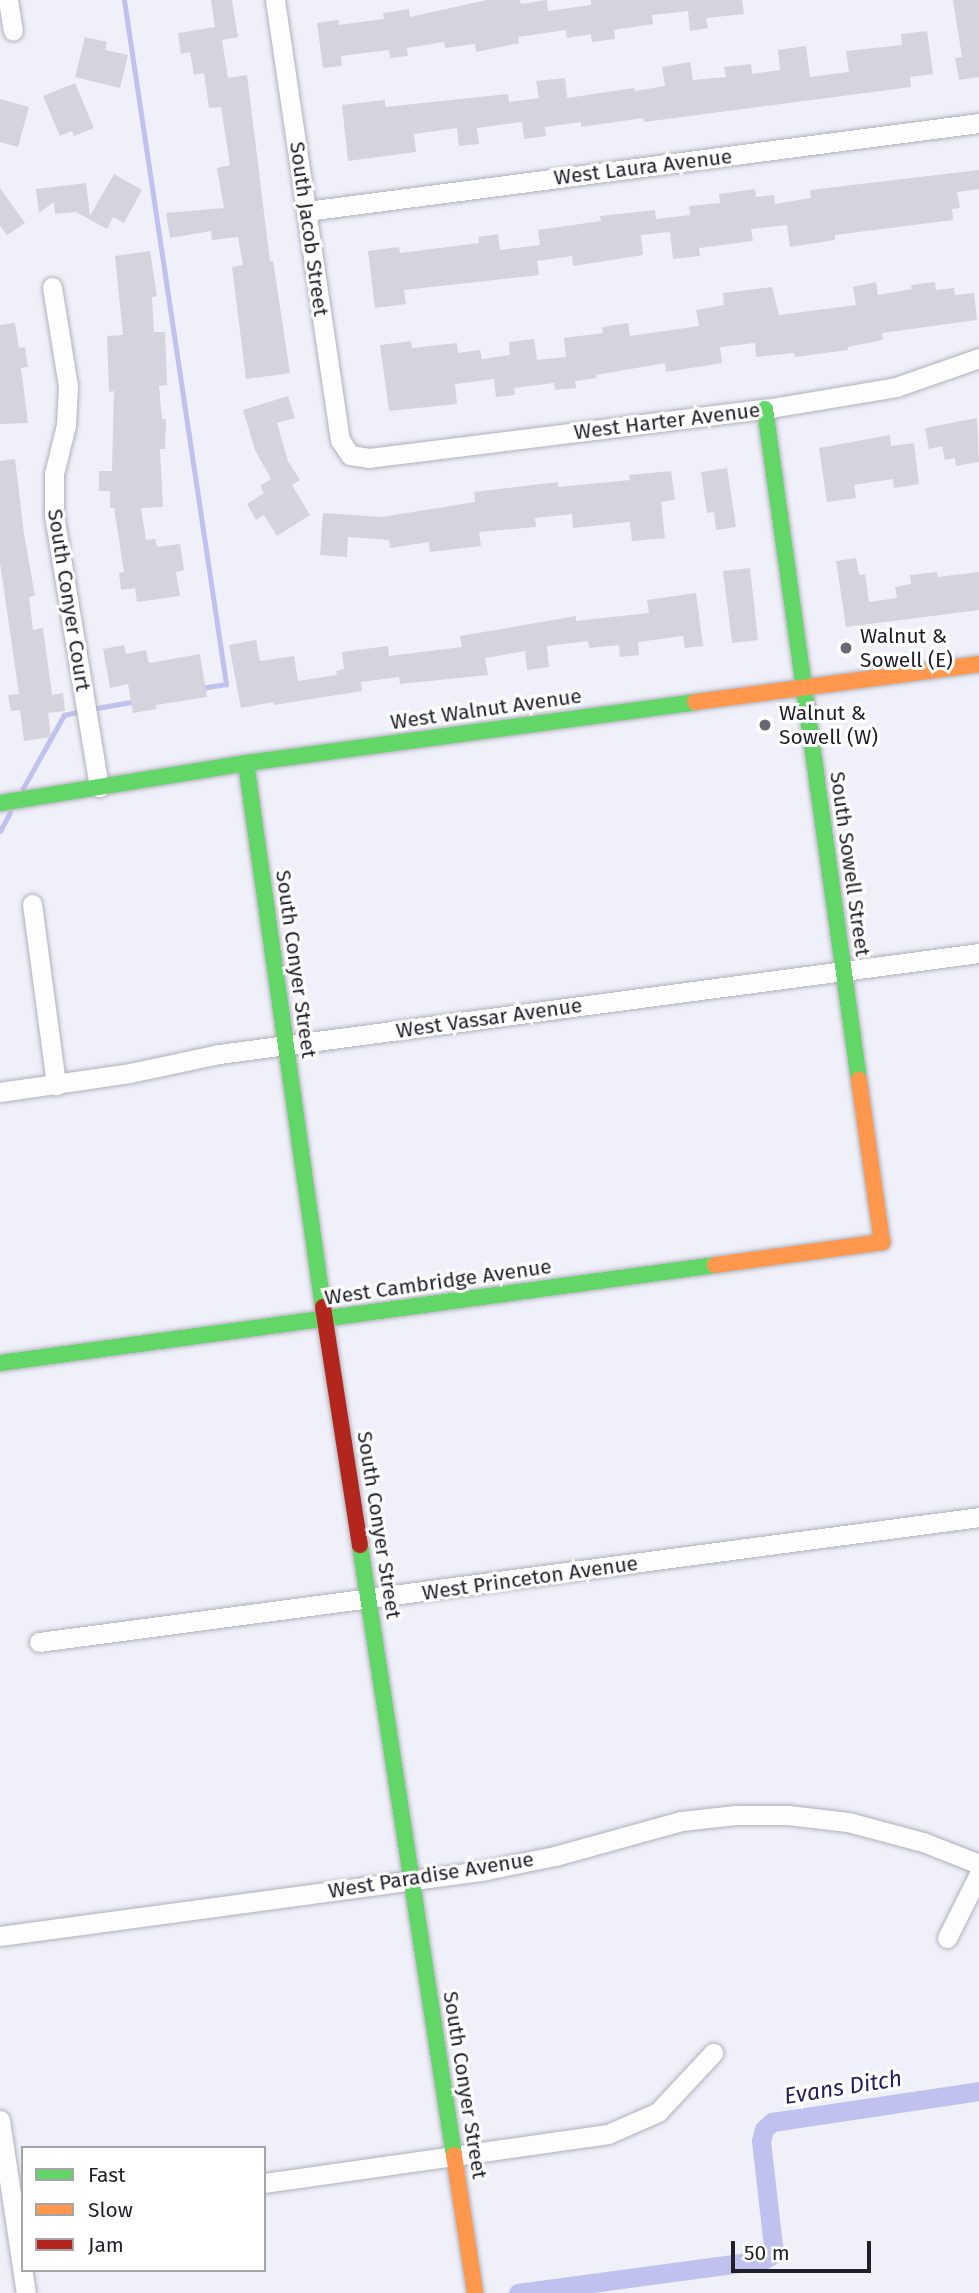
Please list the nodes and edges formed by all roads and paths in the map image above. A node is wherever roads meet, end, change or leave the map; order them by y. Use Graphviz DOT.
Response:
graph roads {
  1 [pos="8,0"];
  2 [pos="275,0"];
  3 [pos="13,31"];
  4 [pos="979,123"];
  5 [pos="307,211"];
  6 [pos="52,287"];
  7 [pos="979,358"];
  8 [pos="765,410"];
  9 [pos="350,455"];
  10 [pos="979,664"];
  11 [pos="803,687"];
  12 [pos="246,763"];
  13 [pos="99,787"];
  14 [pos="0,803"];
  15 [pos="32,904"];
  16 [pos="979,953"];
  17 [pos="845,971"];
  18 [pos="286,1045"];
  19 [pos="56,1085"];
  20 [pos="0,1092"];
  21 [pos="882,1242"];
  22 [pos="325,1320"];
  23 [pos="0,1363"];
  24 [pos="979,1517"];
  25 [pos="369,1600"];
  26 [pos="39,1642"];
  27 [pos="979,1864"];
  28 [pos="979,1874"];
  29 [pos="411,1879"];
  30 [pos="0,1936"];
  31 [pos="947,1938"];
  32 [pos="713,2053"];
  33 [pos="0,2120"];
  34 [pos="455,2157"];
  35 [pos="266,2183"];
  36 [pos="12,2219"];
  37 [pos="21,2267"];
  38 [pos="22,2272"];
  39 [pos="26,2293"];
  40 [pos="475,2293"];
  1 -- 3 [label="street"];
  2 -- 5 [label="street, South Jacob Street"];
  4 -- 5 [label="street, West Laura Avenue"];
  5 -- 9 [label="street, South Jacob Street"];
  6 -- 13 [label="street, South Conyer Court"];
  7 -- 8 [label="street, West Harter Avenue"];
  8 -- 9 [label="street, West Harter Avenue"];
  8 -- 11 [label="street, South Sowell Street"];
  10 -- 11 [label="street, West Walnut Avenue"];
  11 -- 12 [label="street, West Walnut Avenue"];
  11 -- 17 [label="street, South Sowell Street"];
  12 -- 13 [label="street, West Walnut Avenue"];
  12 -- 18 [label="street, South Conyer Street"];
  13 -- 14 [label="street, West Walnut Avenue"];
  15 -- 19 [label="street"];
  16 -- 17 [label="street, West Vassar Avenue"];
  17 -- 18 [label="street, West Vassar Avenue"];
  17 -- 21 [label="street, South Sowell Street"];
  18 -- 19 [label="street, West Vassar Avenue"];
  18 -- 22 [label="street, South Conyer Street"];
  19 -- 20 [label="street, West Vassar Avenue"];
  21 -- 22 [label="street, West Cambridge Avenue"];
  22 -- 23 [label="street, West Cambridge Avenue"];
  22 -- 25 [label="street, South Conyer Street"];
  24 -- 25 [label="street, West Princeton Avenue"];
  25 -- 26 [label="street, West Princeton Avenue"];
  25 -- 29 [label="street, South Conyer Street"];
  27 -- 29 [label="street, West Paradise Avenue"];
  28 -- 31 [label="street"];
  29 -- 30 [label="street, West Paradise Avenue"];
  29 -- 34 [label="street, South Conyer Street"];
  32 -- 34 [label="street"];
  33 -- 36 [label="street"];
  34 -- 35 [label="street"];
  34 -- 40 [label="street, South Conyer Street"];
  36 -- 37 [label="street"];
  38 -- 39 [label="street"];
}
